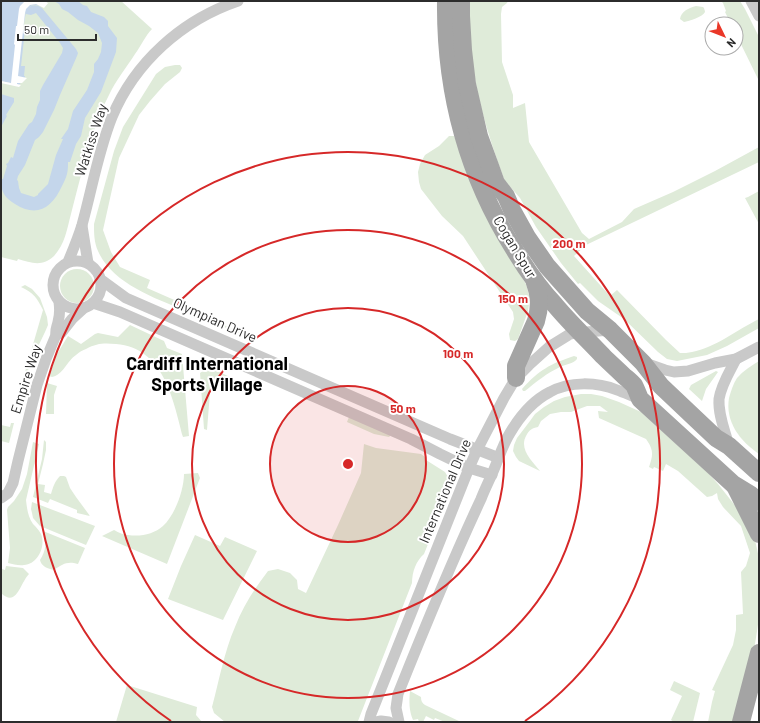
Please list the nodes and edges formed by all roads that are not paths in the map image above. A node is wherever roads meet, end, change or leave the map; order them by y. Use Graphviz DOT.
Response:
graph roads {
  1 [pos="238,1"];
  2 [pos="446,1"];
  3 [pos="461,1"];
  4 [pos="751,1"];
  5 [pos="759,16"];
  6 [pos="489,186"];
  7 [pos="82,225"];
  8 [pos="68,262"];
  9 [pos="88,264"];
  10 [pos="530,273"];
  11 [pos="100,279"];
  12 [pos="59,302"];
  13 [pos="89,305"];
  14 [pos="610,330"];
  15 [pos="580,332"];
  16 [pos="56,335"];
  17 [pos="759,347"];
  18 [pos="736,358"];
  19 [pos="643,363"];
  20 [pos="516,378"];
  21 [pos="640,399"];
  22 [pos="729,446"];
  23 [pos="477,450"];
  24 [pos="498,458"];
  25 [pos="469,468"];
  26 [pos="759,473"];
  27 [pos="492,475"];
  28 [pos="733,484"];
  29 [pos="1,498"];
  30 [pos="759,502"];
  31 [pos="759,534"];
  32 [pos="759,653"];
  33 [pos="759,698"];
  34 [pos="369,722"];
  35 [pos="376,722"];
  36 [pos="389,722"];
  37 [pos="399,722"];
  38 [pos="741,722"];
  39 [pos="749,722"];
  1 -- 7 [label="street, Watkiss Way"];
  2 -- 6 [label="main road, Cogan Spur"];
  3 -- 6 [label="main road, Cogan Spur"];
  4 -- 5 [label="street"];
  6 -- 10 [label="main road, Cogan Spur"];
  6 -- 14 [label="main road, Cogan Spur"];
  7 -- 8 [label="street, Watkiss Way"];
  7 -- 9 [label="street, Watkiss Way"];
  8 -- 9 [label="street"];
  8 -- 12 [label="street"];
  9 -- 11 [label="street"];
  10 -- 15 [label="main road, Cogan Spur"];
  10 -- 20 [label="main road"];
  11 -- 13 [label="street"];
  11 -- 23 [label="street, Olympian Drive"];
  12 -- 13 [label="street"];
  12 -- 16 [label="street, Empire Way"];
  13 -- 16 [label="street, Empire Way"];
  13 -- 25 [label="street"];
  14 -- 15 [label="street, International Drive"];
  14 -- 19 [label="main road, Cogan Spur"];
  15 -- 20 [label="street, International Drive"];
  15 -- 21 [label="main road, Cogan Spur"];
  16 -- 29 [label="street, Empire Way"];
  17 -- 18 [label="street"];
  18 -- 19 [label="street"];
  18 -- 22 [label="street"];
  19 -- 22 [label="main road, Cogan Spur"];
  20 -- 23 [label="street, International Drive"];
  21 -- 24 [label="street"];
  21 -- 28 [label="main road, Cogan Spur"];
  22 -- 26 [label="main road, Cogan Spur"];
  23 -- 24 [label="street, Olympian Drive"];
  23 -- 25 [label="street, International Drive"];
  24 -- 27 [label="street"];
  25 -- 27 [label="street"];
  25 -- 34 [label="street, International Drive"];
  27 -- 37 [label="street"];
  28 -- 30 [label="main road, Cogan Spur"];
  28 -- 31 [label="main road"];
  32 -- 38 [label="main road"];
  33 -- 39 [label="main road"];
  35 -- 36 [label="street"];
}
